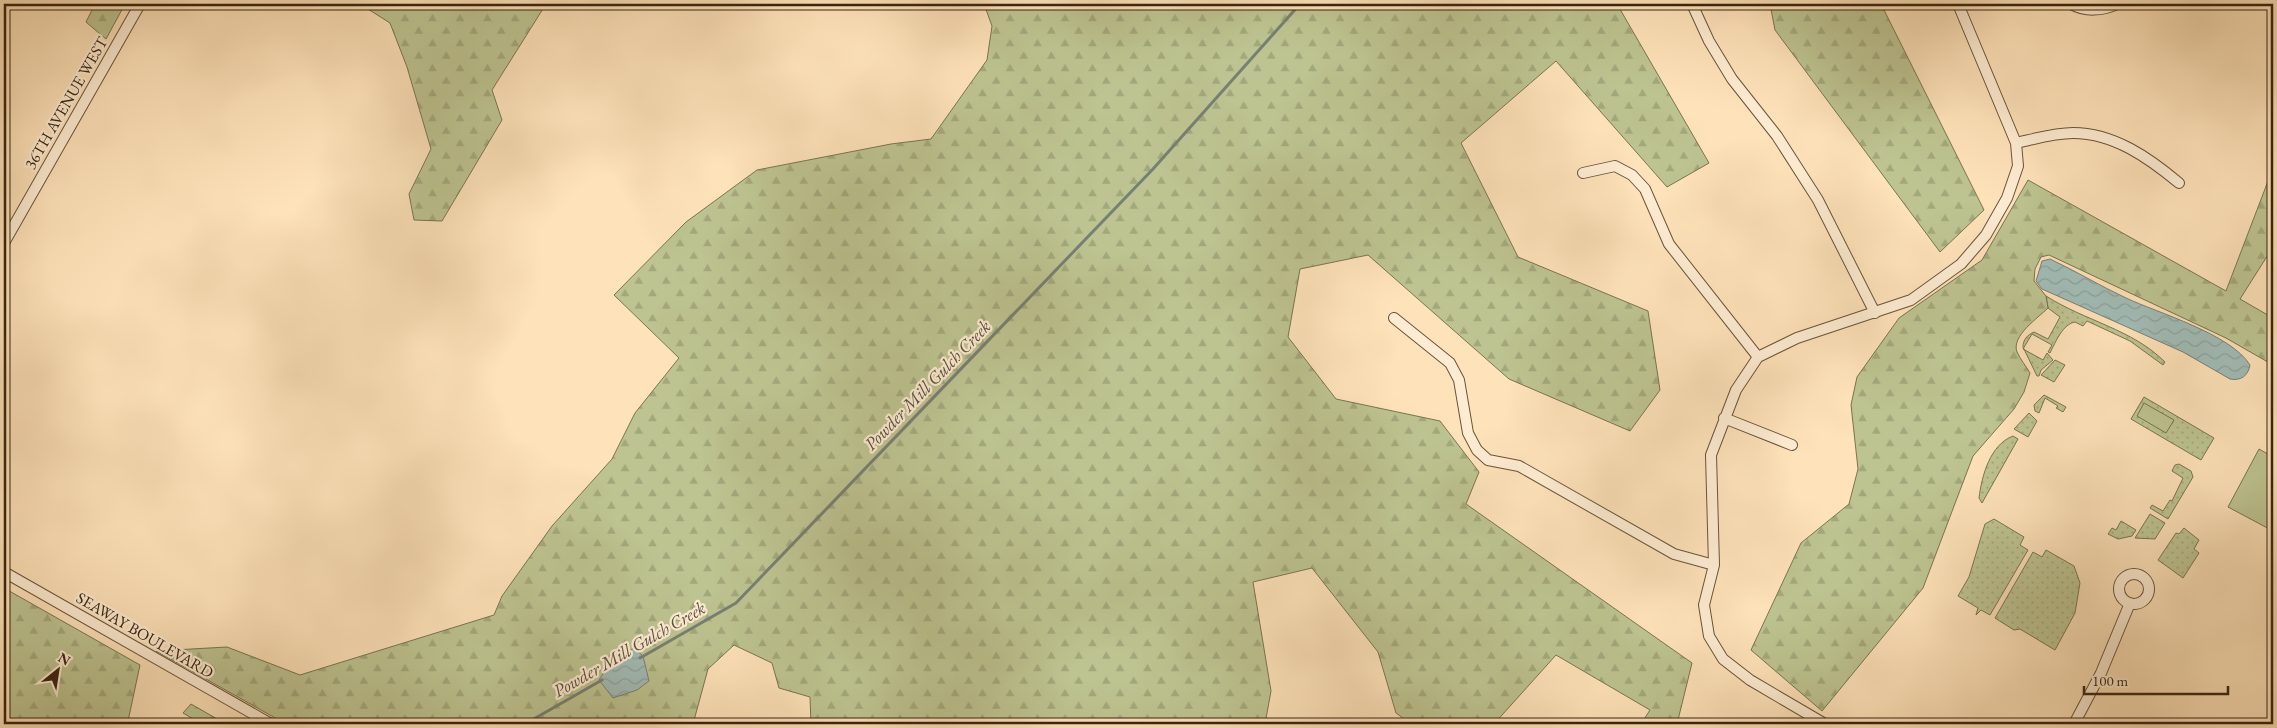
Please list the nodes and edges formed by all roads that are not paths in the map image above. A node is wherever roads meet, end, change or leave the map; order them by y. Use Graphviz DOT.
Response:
graph roads {
  1 [pos="140,4"];
  2 [pos="1692,4"];
  3 [pos="1958,4"];
  4 [pos="2071,4"];
  5 [pos="2117,4"];
  6 [pos="2016,143"];
  7 [pos="1583,173"];
  8 [pos="2179,183"];
  9 [pos="4,243"];
  10 [pos="1875,313"];
  11 [pos="1394,318"];
  12 [pos="1758,357"];
  13 [pos="1724,418"];
  14 [pos="1792,445"];
  15 [pos="1714,564"];
  16 [pos="4,572"];
  17 [pos="2130,603"];
  18 [pos="271,724"];
  19 [pos="1825,724"];
  20 [pos="2074,724"];
  1 -- 9 [label="street, 36TH AVENUE WEST"];
  2 -- 10 [label="street"];
  3 -- 6 [label="street"];
  4 -- 5 [label="street"];
  6 -- 8 [label="street"];
  6 -- 10 [label="street"];
  7 -- 12 [label="street"];
  10 -- 12 [label="street"];
  11 -- 15 [label="street"];
  12 -- 13 [label="street"];
  13 -- 14 [label="street"];
  13 -- 15 [label="street"];
  15 -- 19 [label="street"];
  16 -- 18 [label="street, SEAWAY BOULEVARD"];
  17 -- 20 [label="street"];
}
